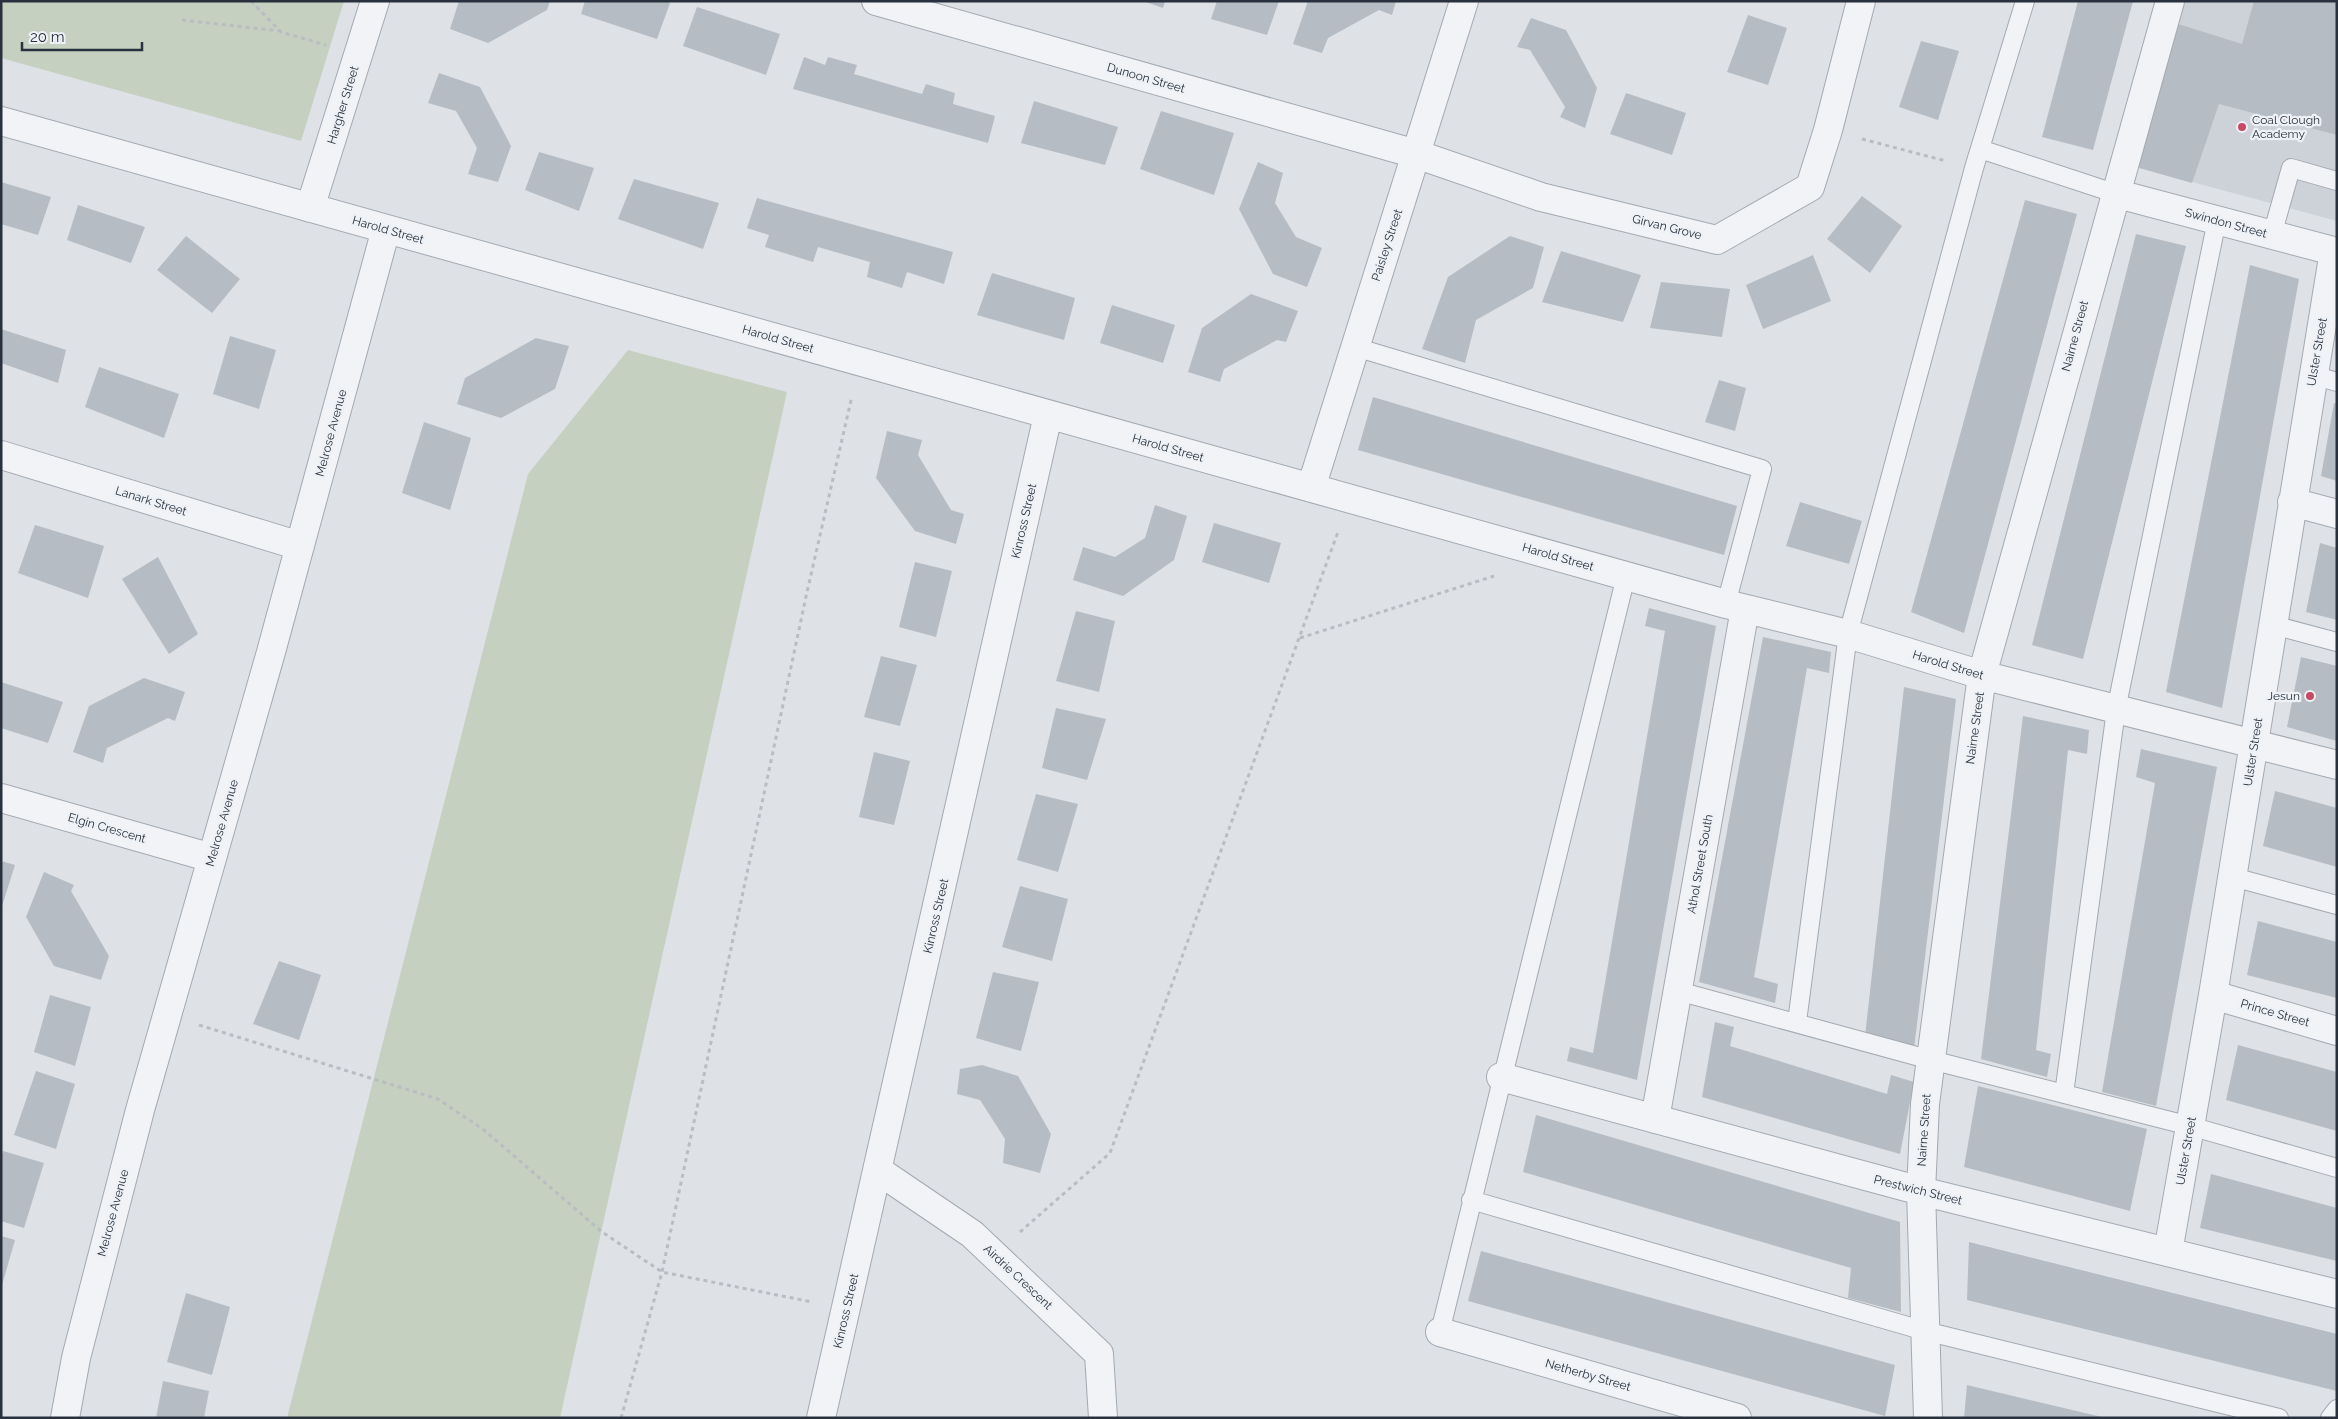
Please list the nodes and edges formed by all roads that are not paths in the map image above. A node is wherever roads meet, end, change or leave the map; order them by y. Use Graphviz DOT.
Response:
graph roads {
  1 [pos="376,1"];
  2 [pos="876,1"];
  3 [pos="1464,1"];
  4 [pos="1860,1"];
  5 [pos="2025,1"];
  6 [pos="2170,1"];
  7 [pos="1,121"];
  8 [pos="1980,149"];
  9 [pos="1416,154"];
  10 [pos="2337,181"];
  11 [pos="2114,193"];
  12 [pos="310,208"];
  13 [pos="2217,220"];
  14 [pos="386,229"];
  15 [pos="2272,235"];
  16 [pos="2336,252"];
  17 [pos="1355,347"];
  18 [pos="2325,378"];
  19 [pos="1048,414"];
  20 [pos="1,455"];
  21 [pos="1311,488"];
  22 [pos="2292,502"];
  23 [pos="2337,514"];
  24 [pos="300,546"];
  25 [pos="1626,576"];
  26 [pos="1735,606"];
  27 [pos="2273,625"];
  28 [pos="1848,634"];
  29 [pos="2337,642"];
  30 [pos="1982,676"];
  31 [pos="2116,710"];
  32 [pos="2254,745"];
  33 [pos="2337,765"];
  34 [pos="1,798"];
  35 [pos="212,858"];
  36 [pos="2232,877"];
  37 [pos="2337,904"];
  38 [pos="1678,991"];
  39 [pos="2213,995"];
  40 [pos="1797,1022"];
  41 [pos="2337,1031"];
  42 [pos="1931,1060"];
  43 [pos="1501,1077"];
  44 [pos="2064,1094"];
  45 [pos="1655,1119"];
  46 [pos="2190,1126"];
  47 [pos="2337,1168"];
  48 [pos="879,1171"];
  49 [pos="1921,1191"];
  50 [pos="1471,1200"];
  51 [pos="2168,1252"];
  52 [pos="2337,1294"];
  53 [pos="1925,1331"];
  54 [pos="1440,1332"];
  55 [pos="2337,1409"];
  56 [pos="65,1418"];
  57 [pos="821,1418"];
  58 [pos="1103,1418"];
  59 [pos="1737,1418"];
  60 [pos="1928,1418"];
  61 [pos="2279,1418"];
  62 [pos="2330,1418"];
  1 -- 12 [label="street, Hargher Street"];
  2 -- 9 [label="street, Dunoon Street"];
  3 -- 9 [label="street, Paisley Street"];
  4 -- 9 [label="street, Girvan Grove"];
  5 -- 8 [label="lane"];
  6 -- 11 [label="street, Nairne Street"];
  7 -- 12 [label="street, Harold Street"];
  8 -- 11 [label="lane"];
  8 -- 28 [label="lane"];
  9 -- 17 [label="street, Paisley Street"];
  10 -- 15 [label="lane"];
  11 -- 13 [label="street, Swindon Street"];
  11 -- 30 [label="street, Nairne Street"];
  12 -- 14 [label="street, Harold Street"];
  13 -- 15 [label="street, Swindon Street"];
  13 -- 31 [label="lane"];
  14 -- 19 [label="street, Harold Street"];
  14 -- 24 [label="street, Melrose Avenue"];
  15 -- 16 [label="street, Swindon Street"];
  16 -- 18 [label="street, Ulster Street"];
  17 -- 21 [label="street, Paisley Street"];
  17 -- 26 [label="lane"];
  18 -- 22 [label="street, Ulster Street"];
  19 -- 21 [label="street, Harold Street"];
  19 -- 48 [label="street, Kinross Street"];
  20 -- 24 [label="street, Lanark Street"];
  21 -- 25 [label="street, Harold Street"];
  22 -- 23 [label="street"];
  22 -- 27 [label="street, Ulster Street"];
  24 -- 35 [label="street, Melrose Avenue"];
  25 -- 26 [label="street, Harold Street"];
  25 -- 43 [label="lane"];
  26 -- 28 [label="street, Harold Street"];
  26 -- 38 [label="street, Athol Street South"];
  27 -- 29 [label="lane"];
  27 -- 32 [label="street, Ulster Street"];
  28 -- 30 [label="street, Harold Street"];
  28 -- 40 [label="lane"];
  30 -- 31 [label="street, Harold Street"];
  30 -- 42 [label="street, Nairne Street"];
  31 -- 32 [label="street, Harold Street"];
  31 -- 44 [label="lane"];
  32 -- 33 [label="street, Harold Street"];
  32 -- 36 [label="street, Ulster Street"];
  34 -- 35 [label="street, Elgin Crescent"];
  35 -- 56 [label="street, Melrose Avenue"];
  36 -- 37 [label="lane"];
  36 -- 39 [label="street, Ulster Street"];
  38 -- 40 [label="lane"];
  38 -- 45 [label="street, Athol Street South"];
  39 -- 41 [label="street, Prince Street"];
  39 -- 46 [label="street, Ulster Street"];
  40 -- 42 [label="lane"];
  42 -- 44 [label="lane"];
  42 -- 49 [label="street, Nairne Street"];
  43 -- 45 [label="street, Prestwich Street"];
  43 -- 50 [label="lane"];
  44 -- 46 [label="lane"];
  45 -- 49 [label="street, Prestwich Street"];
  46 -- 47 [label="lane"];
  46 -- 51 [label="street, Ulster Street"];
  48 -- 57 [label="street, Kinross Street"];
  48 -- 58 [label="street, Airdrie Crescent"];
  49 -- 51 [label="street, Prestwich Street"];
  49 -- 53 [label="street, Nairne Street"];
  50 -- 53 [label="lane"];
  50 -- 54 [label="lane"];
  51 -- 52 [label="street, Prestwich Street"];
  53 -- 60 [label="street, Nairne Street"];
  53 -- 61 [label="lane"];
  54 -- 59 [label="street, Netherby Street"];
  55 -- 62 [label="lane"];
}
